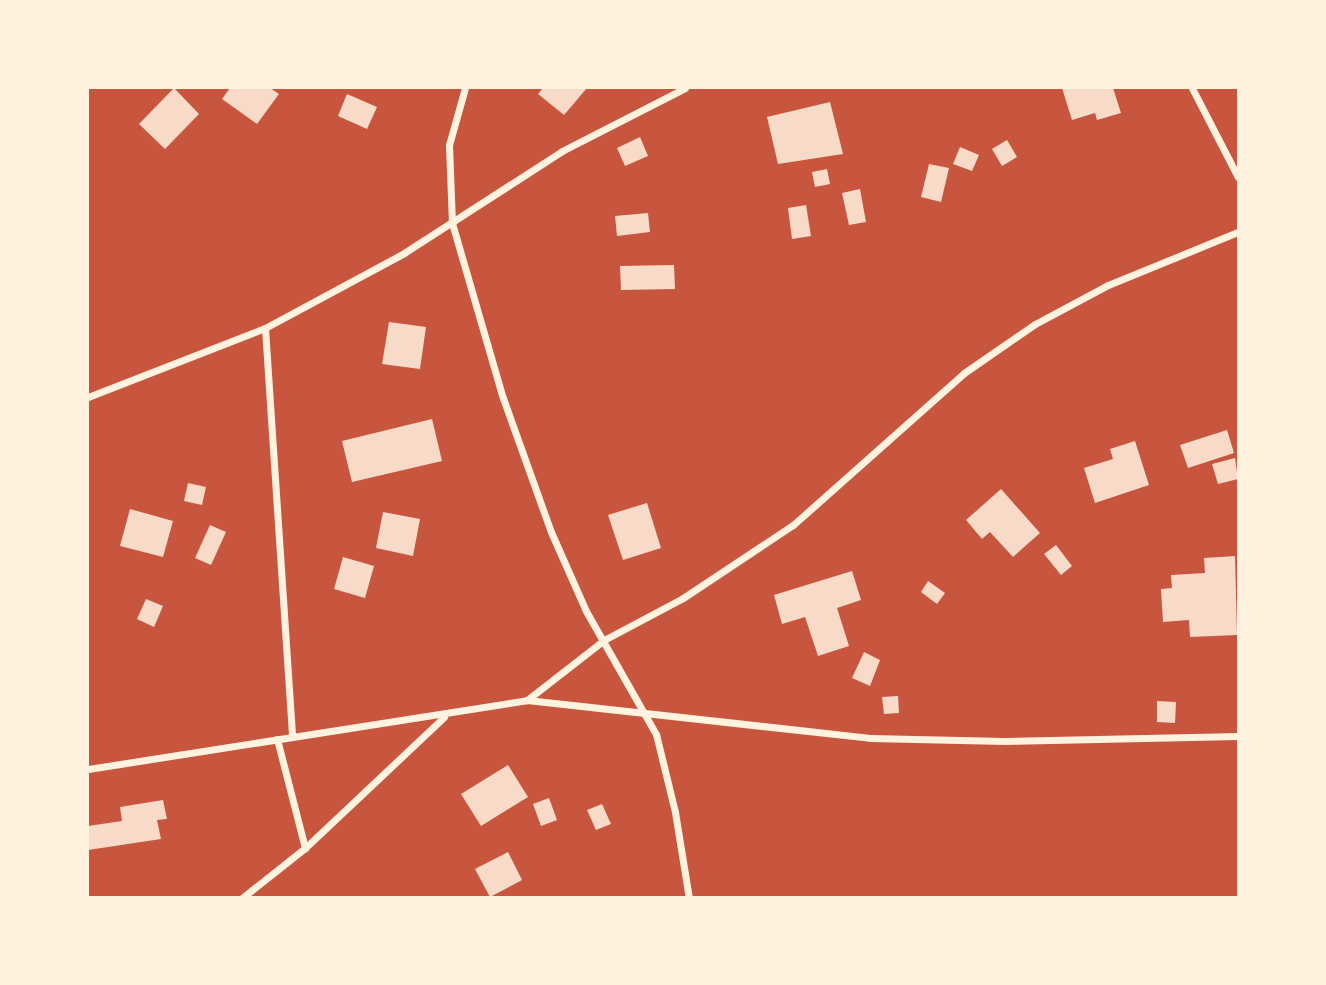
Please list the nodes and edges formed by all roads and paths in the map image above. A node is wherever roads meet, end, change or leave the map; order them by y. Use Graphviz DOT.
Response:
graph roads {
  1 [pos="465,88"];
  2 [pos="685,88"];
  3 [pos="1192,88"];
  4 [pos="1238,177"];
  5 [pos="452,223"];
  6 [pos="1238,232"];
  7 [pos="265,328"];
  8 [pos="88,397"];
  9 [pos="604,640"];
  10 [pos="527,700"];
  11 [pos="647,714"];
  12 [pos="445,716"];
  13 [pos="1238,736"];
  14 [pos="292,737"];
  15 [pos="277,739"];
  16 [pos="88,769"];
  17 [pos="305,848"];
  18 [pos="242,898"];
  19 [pos="689,898"];
  1 -- 5 [label="street"];
  2 -- 5 [label="street"];
  3 -- 4 [label="street"];
  5 -- 7 [label="street"];
  5 -- 9 [label="street"];
  6 -- 9 [label="street"];
  7 -- 8 [label="street"];
  7 -- 14 [label="street"];
  9 -- 10 [label="street"];
  9 -- 11 [label="street"];
  10 -- 11 [label="street"];
  10 -- 12 [label="street"];
  11 -- 13 [label="street"];
  11 -- 19 [label="street"];
  12 -- 14 [label="street"];
  12 -- 17 [label="street"];
  14 -- 15 [label="street"];
  15 -- 16 [label="street"];
  15 -- 17 [label="street"];
  17 -- 18 [label="street"];
}
